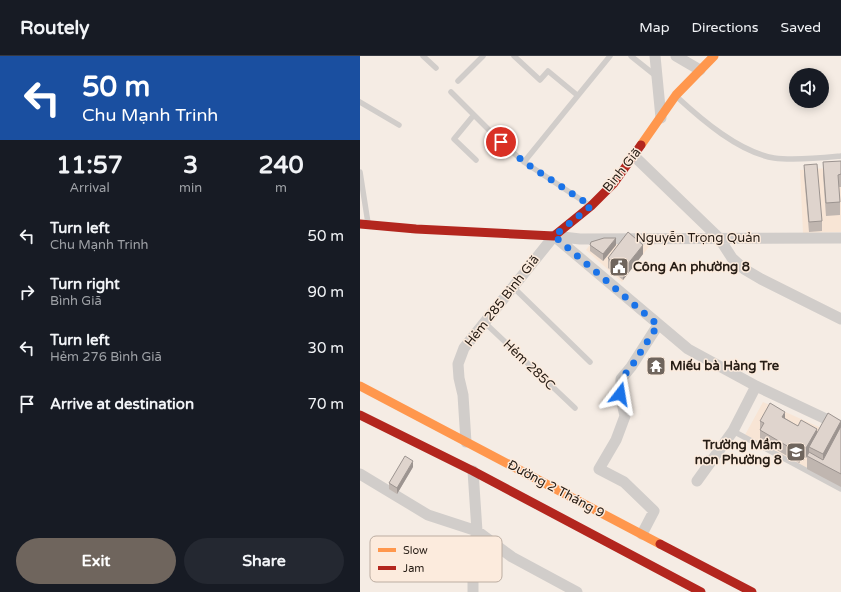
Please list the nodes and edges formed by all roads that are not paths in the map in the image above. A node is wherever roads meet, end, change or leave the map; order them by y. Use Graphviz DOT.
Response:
graph roads {
  1 [pos="423,56"];
  2 [pos="483,56"];
  3 [pos="514,56"];
  4 [pos="610,56"];
  5 [pos="631,56"];
  6 [pos="655,56"];
  7 [pos="676,56"];
  8 [pos="714,56"];
  9 [pos="436,68"];
  10 [pos="700,70"];
  11 [pos="657,78"];
  12 [pos="458,81"];
  13 [pos="451,92"];
  14 [pos="578,95"];
  15 [pos="676,95"];
  16 [pos="360,102"];
  17 [pos="473,116"];
  18 [pos="661,118"];
  19 [pos="399,125"];
  20 [pos="634,156"];
  21 [pos="841,156"];
  22 [pos="476,160"];
  23 [pos="524,162"];
  24 [pos="360,172"];
  25 [pos="591,206"];
  26 [pos="364,224"];
  27 [pos="554,236"];
  28 [pos="719,238"];
  29 [pos="841,238"];
  30 [pos="513,287"];
  31 [pos="841,319"];
  32 [pos="484,322"];
  33 [pos="658,325"];
  34 [pos="590,362"];
  35 [pos="360,386"];
  36 [pos="756,386"];
  37 [pos="575,408"];
  38 [pos="360,415"];
  39 [pos="841,426"];
  40 [pos="733,431"];
  41 [pos="466,442"];
  42 [pos="473,471"];
  43 [pos="360,474"];
  44 [pos="697,481"];
  45 [pos="841,489"];
  46 [pos="477,531"];
  47 [pos="642,534"];
  48 [pos="476,536"];
  49 [pos="484,536"];
  50 [pos="502,549"];
  51 [pos="473,582"];
  52 [pos="473,592"];
  53 [pos="577,592"];
  54 [pos="701,592"];
  55 [pos="752,592"];
  1 -- 9 [label="lane"];
  2 -- 12 [label="lane"];
  3 -- 14 [label="lane"];
  4 -- 14 [label="lane"];
  5 -- 11 [label="lane"];
  6 -- 11 [label="street"];
  7 -- 10 [label="street"];
  8 -- 10 [label="main road, Bình Giã"];
  10 -- 15 [label="main road, Bình Giã"];
  11 -- 18 [label="street"];
  13 -- 17 [label="lane"];
  14 -- 23 [label="lane"];
  15 -- 18 [label="main road, Bình Giã"];
  15 -- 21 [label="lane"];
  16 -- 19 [label="lane"];
  17 -- 22 [label="lane"];
  17 -- 23 [label="lane"];
  18 -- 20 [label="main road, Bình Giã"];
  20 -- 25 [label="main road, Bình Giã"];
  20 -- 28 [label="street"];
  23 -- 25 [label="lane"];
  24 -- 26 [label="lane"];
  25 -- 27 [label="main road, Bình Giã"];
  26 -- 27 [label="main road"];
  27 -- 28 [label="street, Nguyễn Trọng Quản"];
  27 -- 30 [label="street, Hẻm 285 Bình Giã"];
  27 -- 33 [label="street"];
  28 -- 29 [label="street, Nguyễn Trọng Quản"];
  28 -- 31 [label="street"];
  30 -- 32 [label="street, Hẻm 285 Bình Giã"];
  30 -- 34 [label="lane"];
  32 -- 37 [label="lane, Hẻm 285C"];
  32 -- 41 [label="street, Hẻm 285 Bình Giã"];
  33 -- 36 [label="street"];
  33 -- 47 [label="street"];
  35 -- 41 [label="main road, Đường 2 Tháng 9"];
  36 -- 39 [label="street"];
  36 -- 40 [label="street"];
  38 -- 42 [label="main road, Đường 2 Tháng 9"];
  40 -- 44 [label="street"];
  40 -- 45 [label="lane"];
  41 -- 42 [label="main road"];
  41 -- 47 [label="main road, Đường 2 Tháng 9"];
  42 -- 46 [label="street"];
  42 -- 54 [label="main road, Đường 2 Tháng 9"];
  43 -- 46 [label="street"];
  46 -- 48 [label="street"];
  46 -- 49 [label="street"];
  47 -- 55 [label="main road, Đường 2 Tháng 9"];
  50 -- 53 [label="street"];
  51 -- 52 [label="street"];
}
